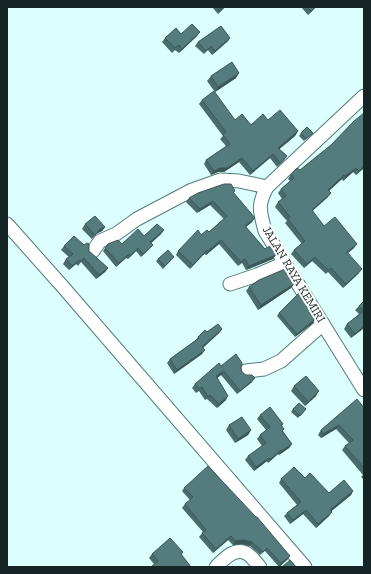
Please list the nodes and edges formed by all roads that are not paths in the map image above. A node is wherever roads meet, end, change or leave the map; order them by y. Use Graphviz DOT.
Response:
graph roads {
  1 [pos="364,96"];
  2 [pos="267,188"];
  3 [pos="7,224"];
  4 [pos="93,251"];
  5 [pos="285,262"];
  6 [pos="230,284"];
  7 [pos="323,324"];
  8 [pos="246,370"];
  9 [pos="364,390"];
  10 [pos="216,567"];
  11 [pos="260,567"];
  12 [pos="305,567"];
  1 -- 2 [label="street, JALAN RAYA KEMIRI"];
  2 -- 4 [label="street"];
  2 -- 5 [label="street, JALAN RAYA KEMIRI"];
  3 -- 12 [label="street"];
  5 -- 6 [label="street"];
  5 -- 7 [label="street, JALAN RAYA KEMIRI"];
  7 -- 8 [label="street"];
  7 -- 9 [label="street, JALAN RAYA KEMIRI"];
  10 -- 11 [label="street"];
}
